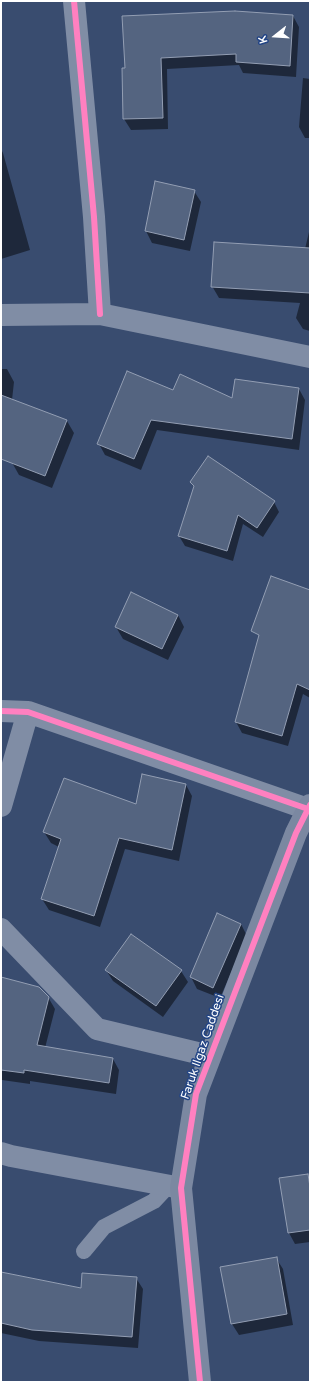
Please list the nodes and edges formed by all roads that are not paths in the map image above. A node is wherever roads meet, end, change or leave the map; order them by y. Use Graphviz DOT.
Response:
graph roads {
  1 [pos="74,1"];
  2 [pos="100,314"];
  3 [pos="1,315"];
  4 [pos="310,357"];
  5 [pos="1,711"];
  6 [pos="28,712"];
  7 [pos="1,806"];
  8 [pos="309,807"];
  9 [pos="1,929"];
  10 [pos="210,1056"];
  11 [pos="1,1153"];
  12 [pos="175,1187"];
  13 [pos="84,1251"];
  14 [pos="200,1382"];
  1 -- 2 [label="street"];
  2 -- 3 [label="street"];
  2 -- 4 [label="street"];
  5 -- 6 [label="street"];
  6 -- 7 [label="street"];
  6 -- 8 [label="street"];
  8 -- 10 [label="street, Faruk Ilgaz Caddesi"];
  9 -- 10 [label="street"];
  10 -- 12 [label="street, Faruk Ilgaz Caddesi"];
  11 -- 12 [label="street"];
  12 -- 13 [label="lane"];
  12 -- 14 [label="street, Faruk Ilgaz Caddesi"];
}
